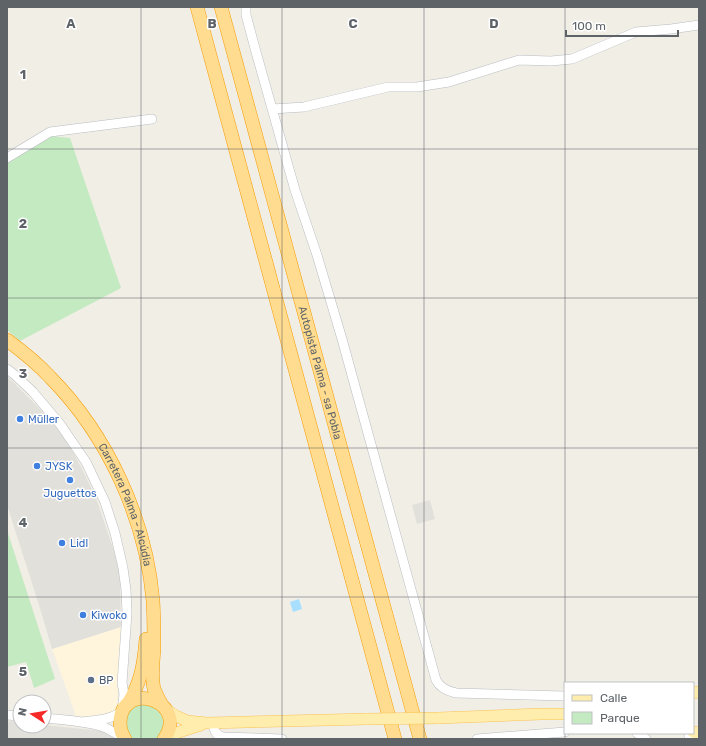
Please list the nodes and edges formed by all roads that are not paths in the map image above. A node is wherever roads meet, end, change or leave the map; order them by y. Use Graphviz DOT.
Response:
graph roads {
  1 [pos="197,7"];
  2 [pos="221,7"];
  3 [pos="246,7"];
  4 [pos="699,25"];
  5 [pos="272,109"];
  6 [pos="152,119"];
  7 [pos="7,158"];
  8 [pos="7,340"];
  9 [pos="7,350"];
  10 [pos="7,369"];
  11 [pos="564,696"];
  12 [pos="125,707"];
  13 [pos="163,707"];
  14 [pos="564,714"];
  15 [pos="52,719"];
  16 [pos="82,722"];
  17 [pos="210,723"];
  18 [pos="564,732"];
  19 [pos="699,736"];
  20 [pos="125,739"];
  21 [pos="164,739"];
  22 [pos="282,739"];
  23 [pos="395,739"];
  24 [pos="420,739"];
  25 [pos="477,739"];
  26 [pos="697,739"];
  1 -- 23 [label="highway, Autopista Palma - sa Pobla"];
  2 -- 24 [label="highway, Autopista Palma - sa Pobla"];
  3 -- 5 [label="street"];
  4 -- 5 [label="street"];
  5 -- 11 [label="street"];
  6 -- 7 [label="street"];
  8 -- 13 [label="highway, Carretera Palma - Alcúdia"];
  9 -- 12 [label="highway, Carretera Palma - Alcúdia"];
  10 -- 12 [label="street"];
  12 -- 13 [label="highway"];
  12 -- 16 [label="street"];
  12 -- 20 [label="highway"];
  13 -- 17 [label="main road"];
  13 -- 21 [label="highway, Carretera Palma - Alcúdia"];
  14 -- 17 [label="main road, bridge"];
  15 -- 16 [label="street"];
  16 -- 20 [label="street"];
  17 -- 21 [label="main road"];
  17 -- 22 [label="street"];
  18 -- 25 [label="street"];
  19 -- 26 [label="street"];
}
